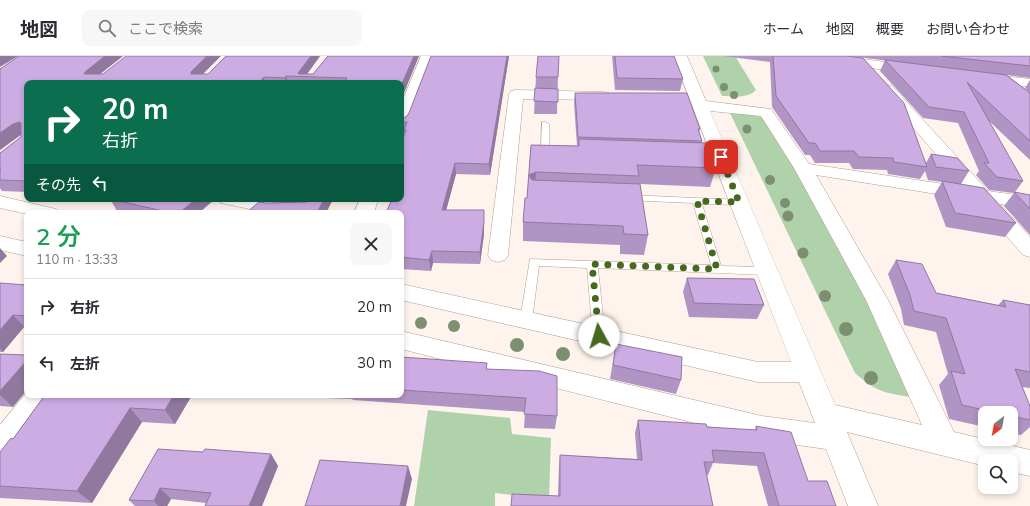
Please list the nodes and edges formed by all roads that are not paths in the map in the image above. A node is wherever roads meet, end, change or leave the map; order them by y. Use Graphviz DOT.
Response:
graph roads {
  1 [pos="428,56"];
  2 [pos="680,56"];
  3 [pos="802,56"];
  4 [pos="831,58"];
  5 [pos="863,63"];
  6 [pos="924,71"];
  7 [pos="975,77"];
  8 [pos="1004,80"];
  9 [pos="1030,84"];
  10 [pos="618,96"];
  11 [pos="1025,97"];
  12 [pos="693,100"];
  13 [pos="404,115"];
  14 [pos="546,124"];
  15 [pos="560,152"];
  16 [pos="803,168"];
  17 [pos="982,196"];
  18 [pos="620,198"];
  19 [pos="697,201"];
  20 [pos="0,202"];
  21 [pos="243,202"];
  22 [pos="739,202"];
  23 [pos="1030,203"];
  24 [pos="36,210"];
  25 [pos="284,210"];
  26 [pos="0,243"];
  27 [pos="24,248"];
  28 [pos="1030,250"];
  29 [pos="498,255"];
  30 [pos="592,264"];
  31 [pos="717,269"];
  32 [pos="767,271"];
  33 [pos="404,293"];
  34 [pos="526,320"];
  35 [pos="599,336"];
  36 [pos="404,341"];
  37 [pos="807,372"];
  38 [pos="38,398"];
  39 [pos="830,427"];
  40 [pos="945,444"];
  41 [pos="0,447"];
  42 [pos="1030,463"];
  43 [pos="863,506"];
  1 -- 13 [label="street"];
  2 -- 12 [label="street"];
  3 -- 4 [label="street"];
  4 -- 5 [label="street"];
  5 -- 6 [label="street"];
  5 -- 17 [label="street"];
  7 -- 8 [label="street"];
  8 -- 9 [label="street"];
  8 -- 11 [label="street"];
  10 -- 29 [label="street"];
  12 -- 16 [label="street"];
  12 -- 22 [label="street"];
  14 -- 15 [label="lane"];
  16 -- 17 [label="street"];
  16 -- 40 [label="street"];
  17 -- 23 [label="street"];
  17 -- 28 [label="street"];
  18 -- 19 [label="lane"];
  19 -- 22 [label="lane"];
  19 -- 31 [label="lane"];
  20 -- 24 [label="street"];
  21 -- 25 [label="street"];
  22 -- 32 [label="street"];
  26 -- 27 [label="street"];
  30 -- 31 [label="lane"];
  30 -- 34 [label="lane"];
  30 -- 35 [label="lane"];
  31 -- 32 [label="lane"];
  32 -- 37 [label="street"];
  33 -- 34 [label="street"];
  34 -- 35 [label="street"];
  35 -- 37 [label="street"];
  36 -- 39 [label="street"];
  37 -- 39 [label="street"];
  38 -- 41 [label="street"];
  39 -- 40 [label="street"];
  39 -- 43 [label="street"];
  40 -- 42 [label="street"];
}
